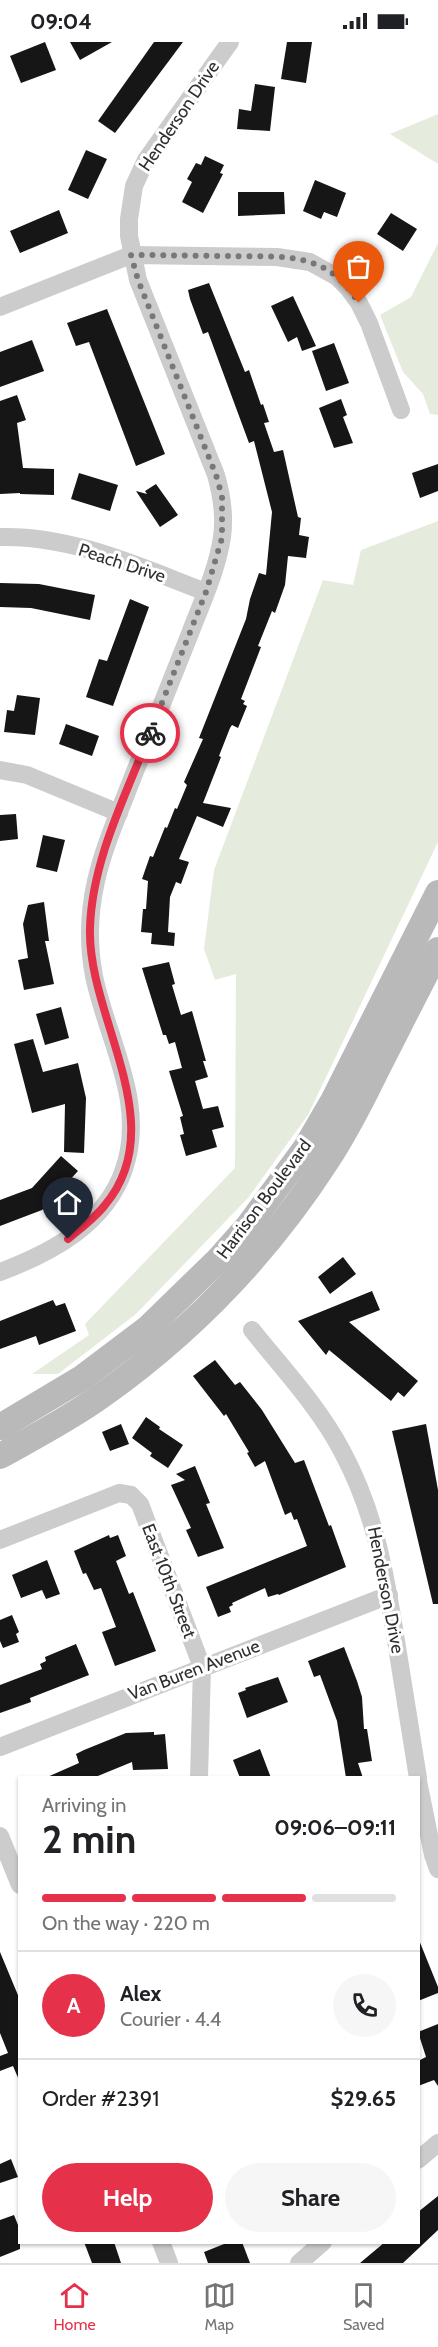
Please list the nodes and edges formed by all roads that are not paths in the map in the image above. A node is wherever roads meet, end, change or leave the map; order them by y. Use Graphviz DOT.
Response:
graph roads {
  1 [pos="230,42"];
  2 [pos="131,255"];
  3 [pos="0,307"];
  4 [pos="401,410"];
  5 [pos="0,537"];
  6 [pos="206,592"];
  7 [pos="0,771"];
  8 [pos="119,813"];
  9 [pos="438,893"];
  10 [pos="438,950"];
  11 [pos="0,1272"];
  12 [pos="252,1330"];
  13 [pos="0,1427"];
  14 [pos="0,1456"];
  15 [pos="0,1540"];
  16 [pos="389,1595"];
  17 [pos="202,1667"];
  18 [pos="0,1747"];
  19 [pos="199,1776"];
  20 [pos="418,1776"];
  21 [pos="420,1789"];
  22 [pos="0,1836"];
  23 [pos="438,1869"];
  24 [pos="18,1881"];
  25 [pos="438,2143"];
  26 [pos="420,2158"];
  27 [pos="162,2244"];
  28 [pos="321,2244"];
  29 [pos="169,2263"];
  30 [pos="299,2263"];
  1 -- 2 [label="street, Henderson Drive"];
  2 -- 3 [label="street"];
  2 -- 4 [label="street"];
  2 -- 6 [label="street, Henderson Drive"];
  5 -- 6 [label="street, Peach Drive"];
  6 -- 8 [label="street, Henderson Drive"];
  7 -- 8 [label="street"];
  8 -- 11 [label="street, Henderson Drive"];
  9 -- 13 [label="main road, Harrison Boulevard"];
  10 -- 14 [label="main road, Harrison Boulevard"];
  12 -- 16 [label="street, Henderson Drive"];
  15 -- 17 [label="street, East 10th Street"];
  16 -- 17 [label="street, Van Buren Avenue"];
  16 -- 20 [label="street, Henderson Drive"];
  17 -- 18 [label="street, Van Buren Avenue"];
  17 -- 19 [label="street, East 10th Street"];
  21 -- 23 [label="street, Henderson Drive"];
  22 -- 24 [label="street"];
  25 -- 26 [label="street"];
  27 -- 29 [label="street"];
  28 -- 30 [label="street"];
}
